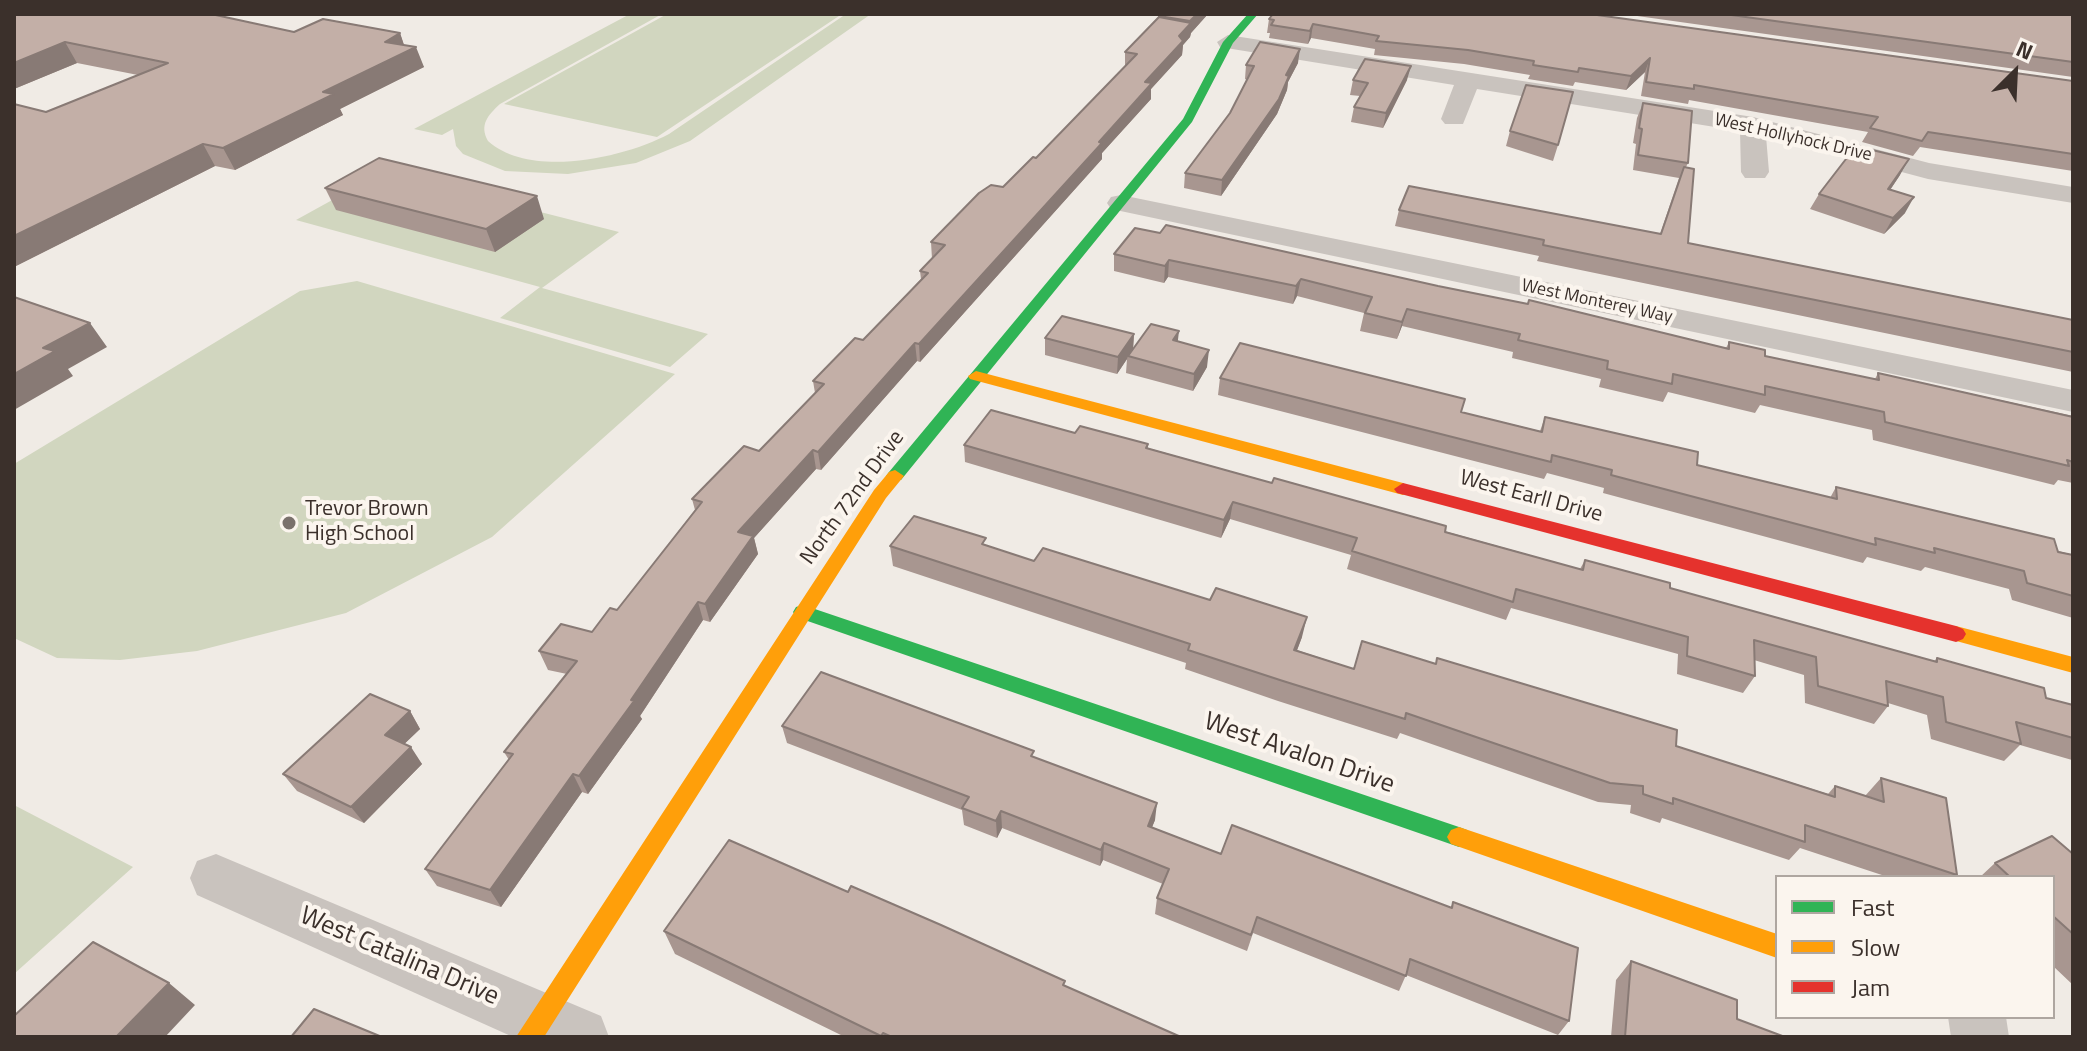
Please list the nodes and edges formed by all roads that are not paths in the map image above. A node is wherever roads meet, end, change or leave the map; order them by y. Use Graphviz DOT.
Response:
graph roads {
  1 [pos="1253,14"];
  2 [pos="1228,42"];
  3 [pos="1468,80"];
  4 [pos="1454,119"];
  5 [pos="1753,125"];
  6 [pos="1755,172"];
  7 [pos="2073,195"];
  8 [pos="1121,203"];
  9 [pos="976,376"];
  10 [pos="2073,401"];
  11 [pos="803,612"];
  12 [pos="2073,665"];
  13 [pos="216,878"];
  14 [pos="1775,945"];
  15 [pos="550,1031"];
  1 -- 2 [label="street, North 72nd Drive"];
  2 -- 3 [label="street, West Hollyhock Drive"];
  2 -- 8 [label="street, North 72nd Drive"];
  3 -- 4 [label="street"];
  3 -- 5 [label="street, West Hollyhock Drive"];
  5 -- 6 [label="street"];
  5 -- 7 [label="street, West Hollyhock Drive"];
  8 -- 9 [label="street, North 72nd Drive"];
  8 -- 10 [label="street, West Monterey Way"];
  9 -- 11 [label="street, North 72nd Drive"];
  9 -- 12 [label="street, West Earll Drive"];
  11 -- 14 [label="street, West Avalon Drive"];
  11 -- 15 [label="street, North 72nd Drive"];
  13 -- 15 [label="street, West Catalina Drive"];
}
